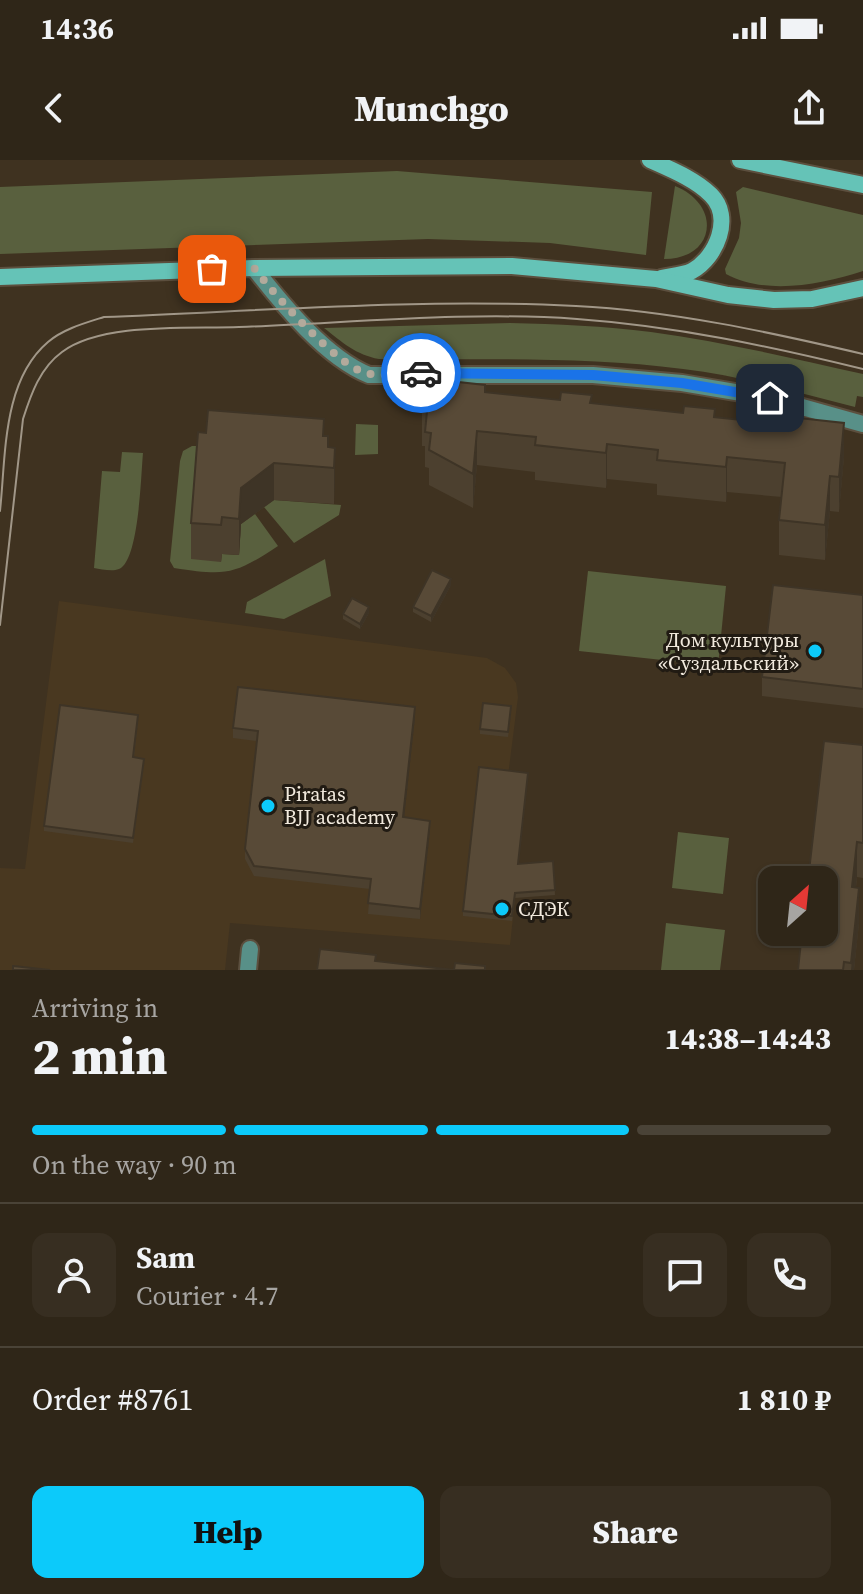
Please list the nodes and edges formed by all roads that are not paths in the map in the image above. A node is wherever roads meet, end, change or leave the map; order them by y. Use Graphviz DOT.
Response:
graph roads {
  1 [pos="650,160"];
  2 [pos="740,160"];
  3 [pos="863,185"];
  4 [pos="254,268"];
  5 [pos="0,277"];
  6 [pos="656,279"];
  7 [pos="863,288"];
  8 [pos="863,424"];
  9 [pos="250,949"];
  10 [pos="248,970"];
  1 -- 6 [label="main road"];
  2 -- 3 [label="main road"];
  4 -- 5 [label="main road"];
  4 -- 6 [label="main road"];
  4 -- 8 [label="street"];
  6 -- 7 [label="main road"];
  9 -- 10 [label="street"];
}
